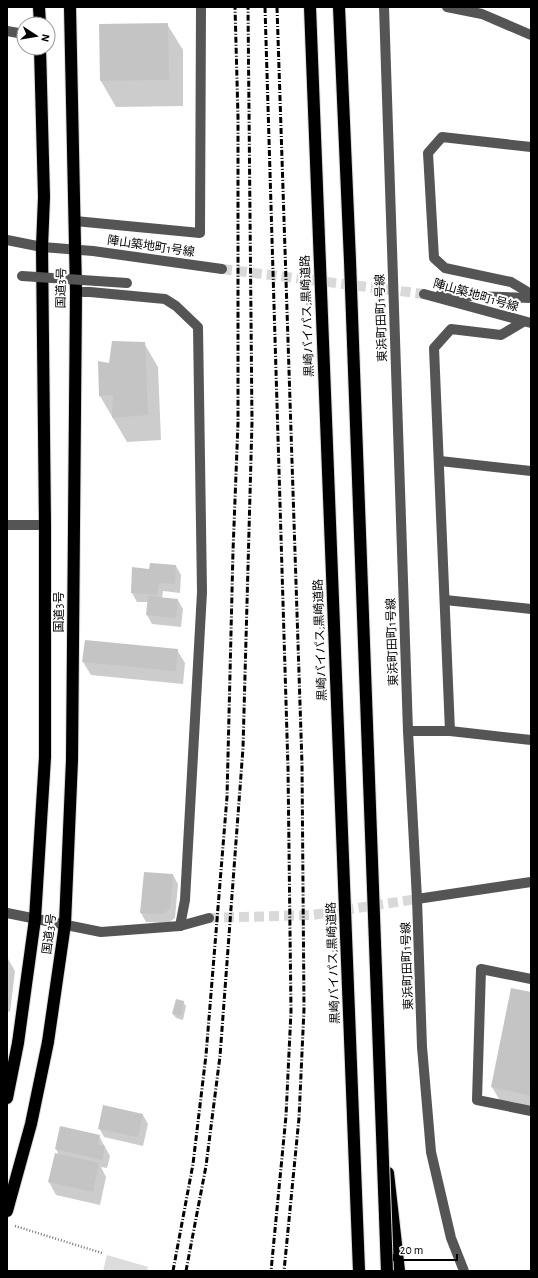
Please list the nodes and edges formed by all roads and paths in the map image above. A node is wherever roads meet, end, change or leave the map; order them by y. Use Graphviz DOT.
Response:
graph roads {
  1 [pos="70,7"];
  2 [pos="201,7"];
  3 [pos="310,7"];
  4 [pos="339,7"];
  5 [pos="384,7"];
  6 [pos="447,7"];
  7 [pos="531,35"];
  8 [pos="40,56"];
  9 [pos="531,147"];
  10 [pos="75,221"];
  11 [pos="7,240"];
  12 [pos="42,247"];
  13 [pos="76,249"];
  14 [pos="222,269"];
  15 [pos="22,276"];
  16 [pos="127,283"];
  17 [pos="76,292"];
  18 [pos="531,294"];
  19 [pos="531,298"];
  20 [pos="527,322"];
  21 [pos="440,461"];
  22 [pos="531,471"];
  23 [pos="7,525"];
  24 [pos="45,525"];
  25 [pos="445,600"];
  26 [pos="531,609"];
  27 [pos="408,731"];
  28 [pos="450,731"];
  29 [pos="531,740"];
  30 [pos="531,882"];
  31 [pos="417,899"];
  32 [pos="7,913"];
  33 [pos="209,918"];
  34 [pos="35,919"];
  35 [pos="65,924"];
  36 [pos="180,926"];
  37 [pos="531,979"];
  38 [pos="379,1095"];
  39 [pos="7,1098"];
  40 [pos="531,1111"];
  41 [pos="7,1211"];
  42 [pos="14,1225"];
  43 [pos="102,1253"];
  44 [pos="358,1271"];
  45 [pos="387,1271"];
  46 [pos="399,1271"];
  47 [pos="464,1271"];
  1 -- 10 [label="highway, 国道3号"];
  2 -- 10 [label="street"];
  3 -- 44 [label="highway, 黒崎バイパス;黒崎道路, bridge"];
  4 -- 38 [label="highway, bridge"];
  5 -- 27 [label="street, 東浜町田町1号線"];
  6 -- 7 [label="street"];
  8 -- 12 [label="highway, 国道3号"];
  9 -- 18 [label="street"];
  10 -- 13 [label="highway, 国道3号"];
  11 -- 12 [label="street, 陣山築地町1号線"];
  12 -- 13 [label="street, 陣山築地町1号線"];
  12 -- 24 [label="highway, 国道3号"];
  13 -- 14 [label="street, 陣山築地町1号線"];
  13 -- 17 [label="highway, 国道3号"];
  15 -- 16 [label="street, bridge"];
  17 -- 35 [label="highway, 国道3号"];
  17 -- 36 [label="street"];
  19 -- 20 [label="street, 陣山築地町1号線"];
  20 -- 21 [label="street"];
  21 -- 22 [label="street"];
  21 -- 25 [label="street"];
  23 -- 24 [label="street"];
  24 -- 34 [label="highway, 国道3号"];
  25 -- 26 [label="street"];
  25 -- 28 [label="street"];
  27 -- 28 [label="street"];
  27 -- 31 [label="street, 東浜町田町1号線"];
  28 -- 29 [label="street"];
  30 -- 31 [label="street"];
  31 -- 47 [label="street, 東浜町田町1号線"];
  32 -- 34 [label="street"];
  33 -- 36 [label="street"];
  34 -- 35 [label="street"];
  34 -- 39 [label="highway, 国道3号"];
  35 -- 36 [label="street"];
  35 -- 41 [label="highway, 国道3号"];
  37 -- 40 [label="street"];
  38 -- 45 [label="highway, bridge"];
  38 -- 46 [label="highway, bridge"];
  42 -- 43 [label="path"];
}
